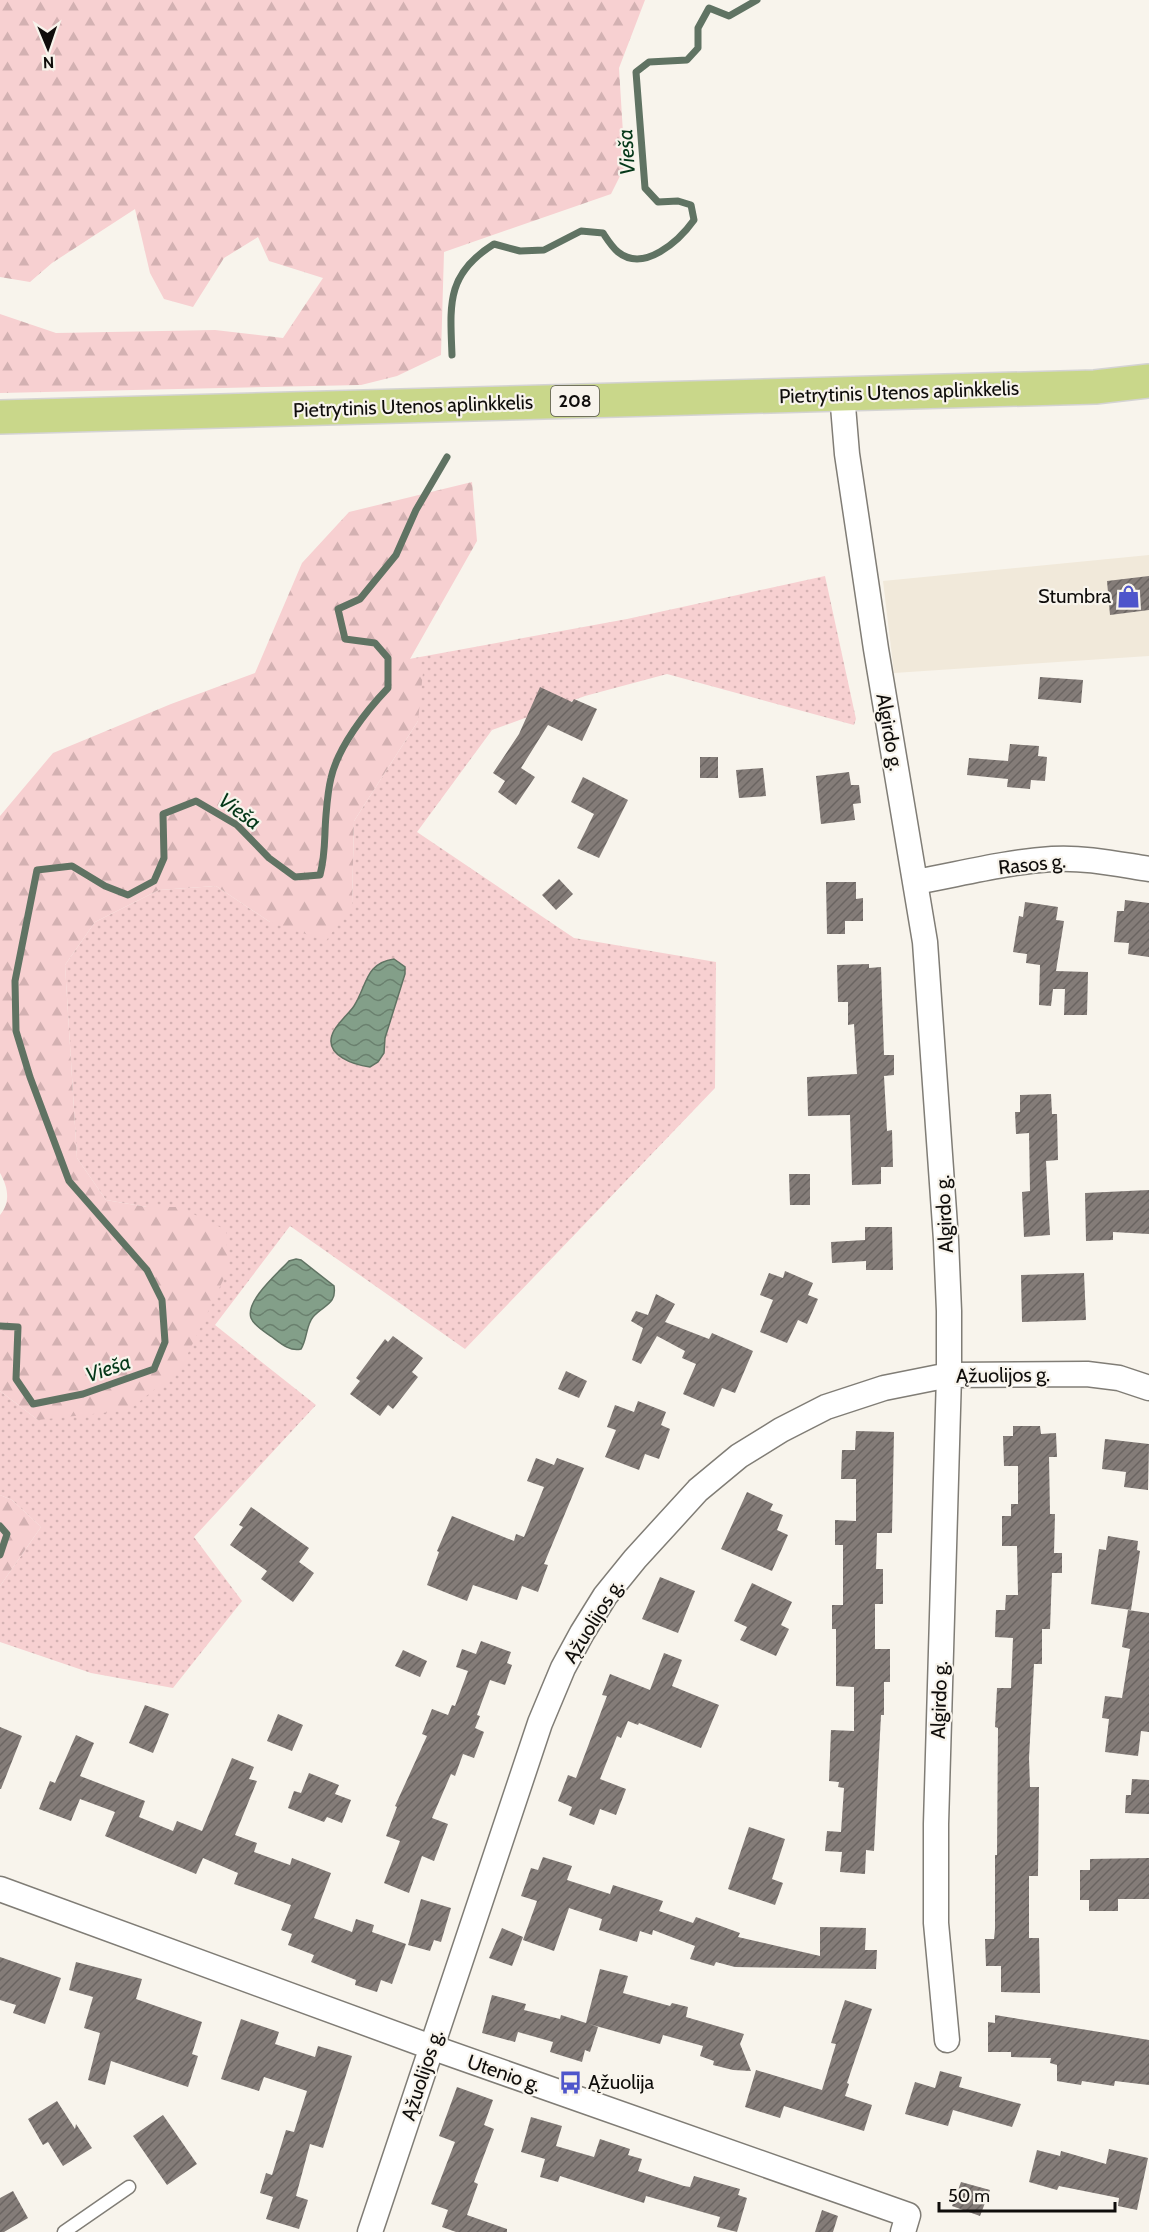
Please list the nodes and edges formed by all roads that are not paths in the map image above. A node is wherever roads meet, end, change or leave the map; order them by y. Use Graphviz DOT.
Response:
graph roads {
  1 [pos="1149,381"];
  2 [pos="842,394"];
  3 [pos="0,417"];
  4 [pos="1149,869"];
  5 [pos="915,882"];
  6 [pos="949,1375"];
  7 [pos="1149,1388"];
  8 [pos="0,1889"];
  9 [pos="947,2040"];
  10 [pos="431,2047"];
  11 [pos="129,2187"];
  12 [pos="905,2223"];
  13 [pos="64,2232"];
  14 [pos="370,2232"];
  1 -- 2 [label="highway, Pietrytinis Utenos aplinkkelis / 208"];
  2 -- 3 [label="highway, Pietrytinis Utenos aplinkkelis / 208"];
  2 -- 5 [label="street, Algirdo g."];
  4 -- 5 [label="street, Rasos g."];
  5 -- 6 [label="street, Algirdo g."];
  6 -- 7 [label="street, Ąžuolijos g."];
  6 -- 9 [label="street, Algirdo g."];
  6 -- 10 [label="street, Ąžuolijos g."];
  8 -- 10 [label="street, Utenio g."];
  10 -- 12 [label="street, Utenio g."];
  10 -- 14 [label="street, Ąžuolijos g."];
  11 -- 13 [label="lane"];
}
